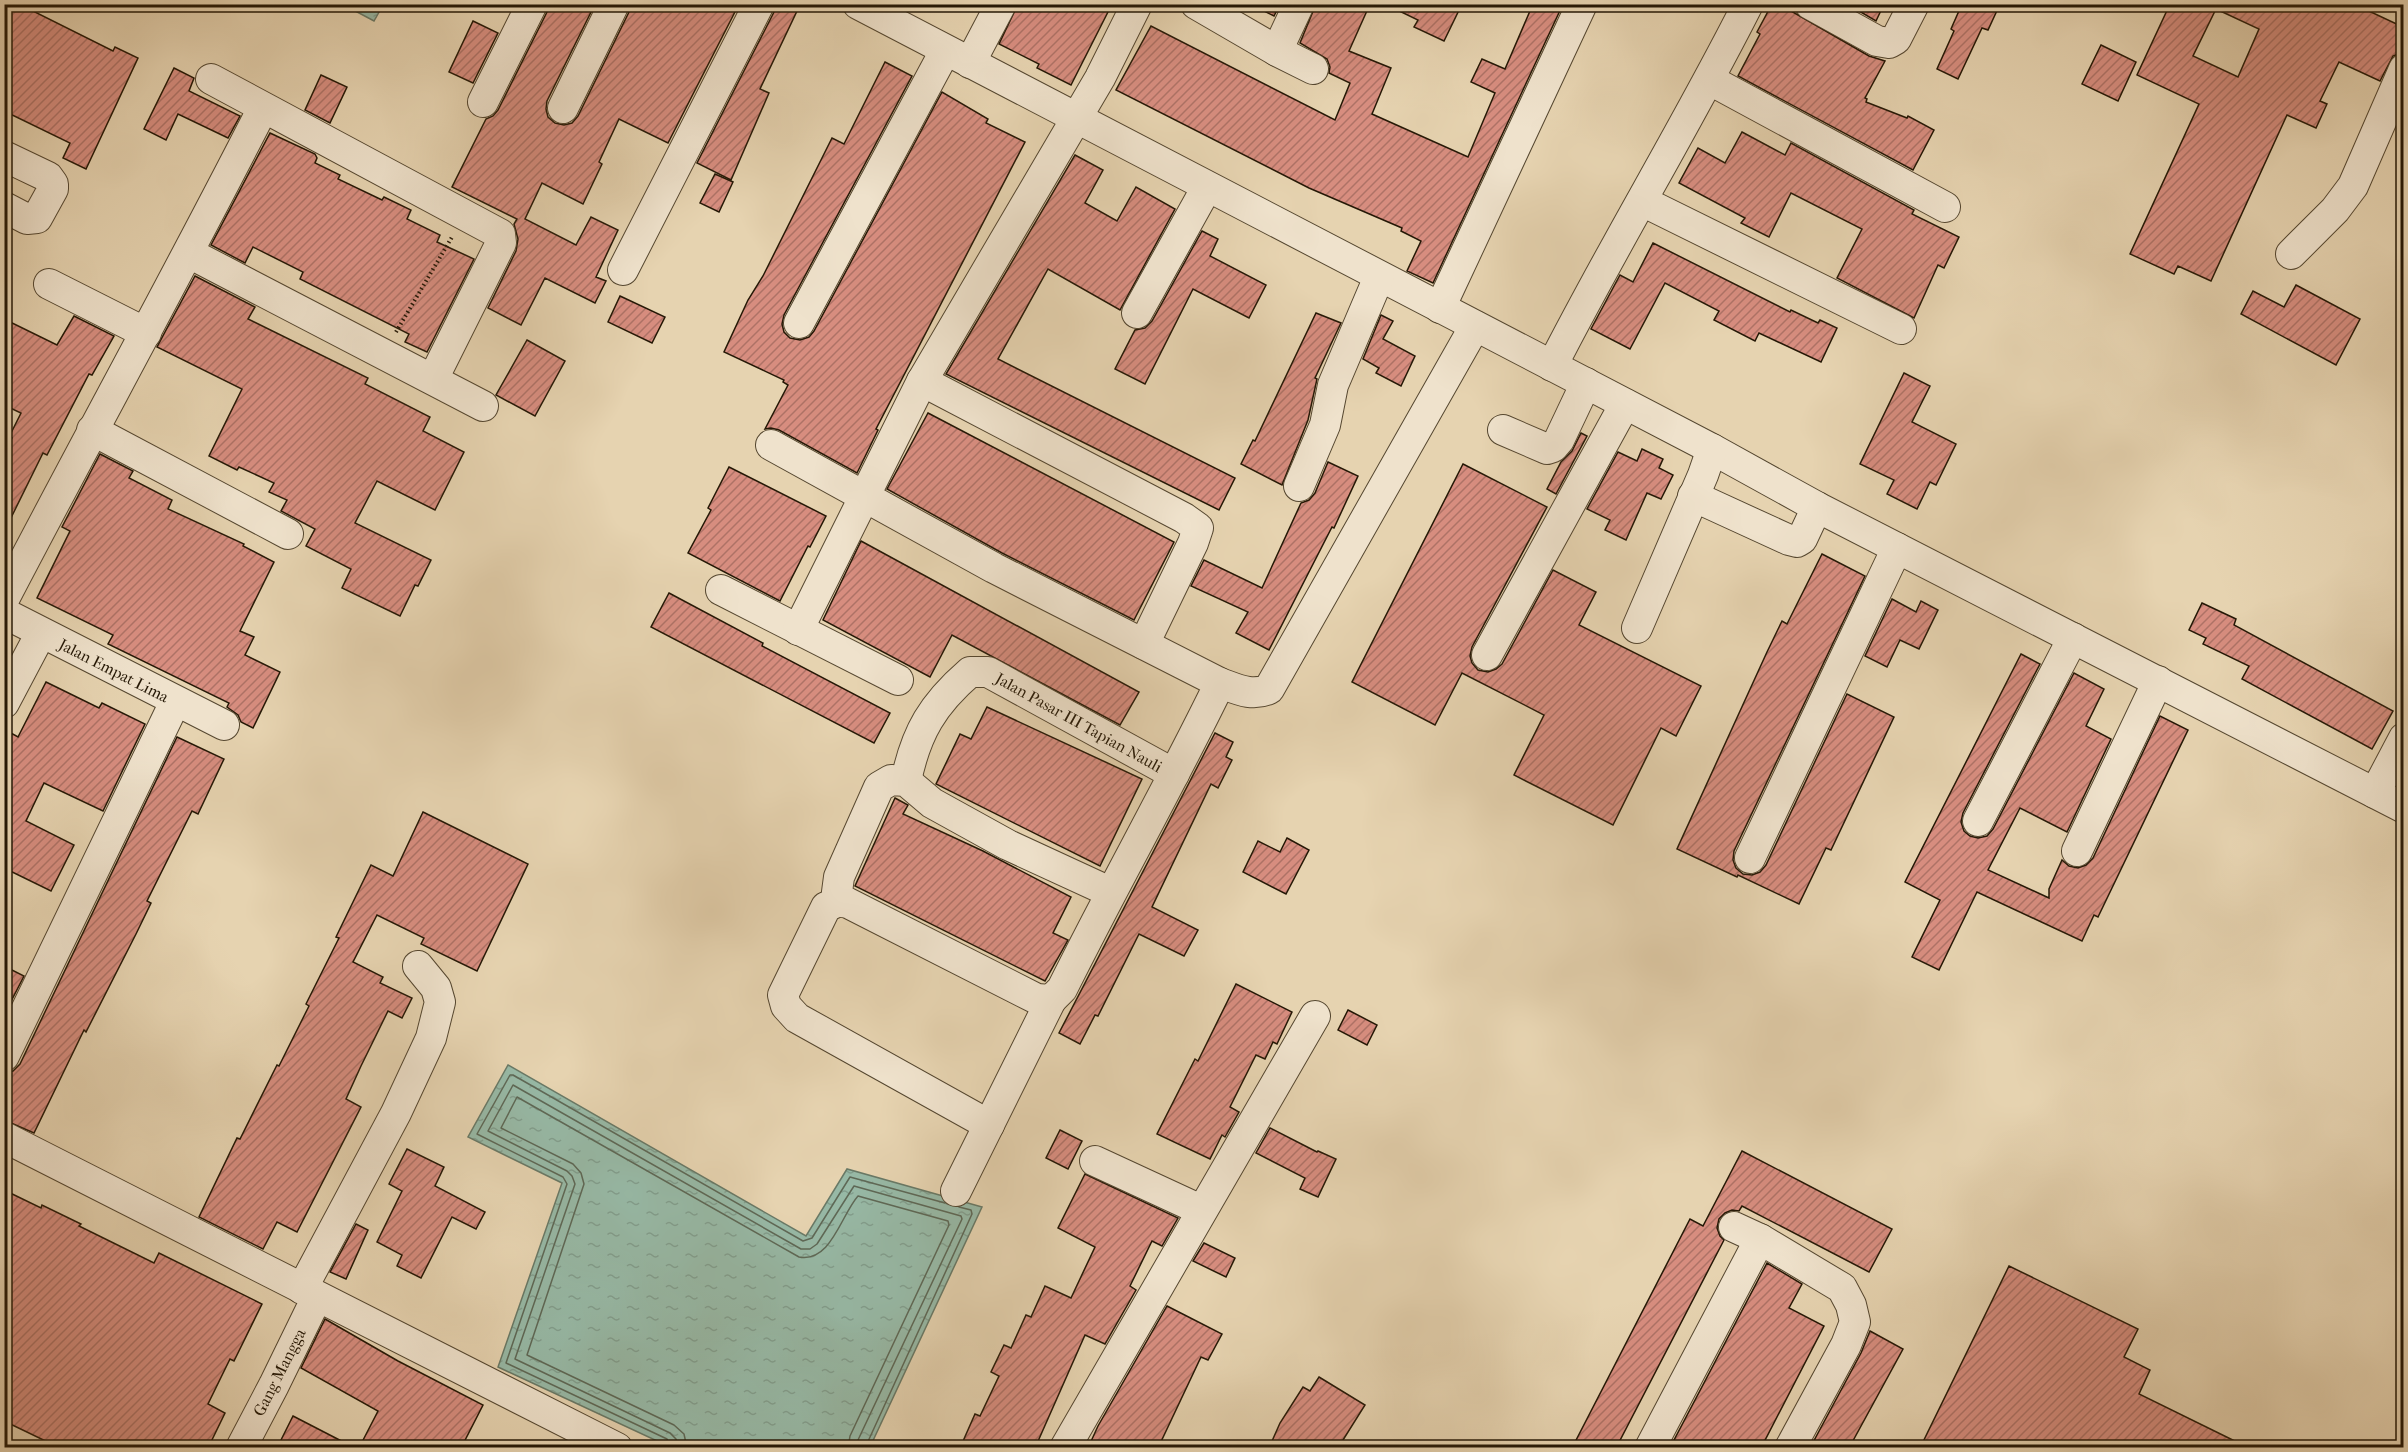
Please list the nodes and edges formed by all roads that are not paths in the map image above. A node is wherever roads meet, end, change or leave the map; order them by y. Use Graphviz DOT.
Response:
graph roads {
  1 [pos="532,4"];
  2 [pos="614,4"];
  3 [pos="759,4"];
  4 [pos="858,4"];
  5 [pos="1001,4"];
  6 [pos="1137,4"];
  7 [pos="1196,4"];
  8 [pos="1299,4"];
  9 [pos="1582,4"];
  10 [pos="1748,4"];
  11 [pos="1810,4"];
  12 [pos="1914,4"];
  13 [pos="1276,51"];
  14 [pos="957,57"];
  15 [pos="1313,69"];
  16 [pos="2403,69"];
  17 [pos="211,79"];
  18 [pos="1710,80"];
  19 [pos="483,102"];
  20 [pos="263,108"];
  21 [pos="563,108"];
  22 [pos="1077,117"];
  23 [pos="4,156"];
  24 [pos="1207,187"];
  25 [pos="1642,201"];
  26 [pos="4,207"];
  27 [pos="1945,207"];
  28 [pos="189,253"];
  29 [pos="2291,254"];
  30 [pos="622,270"];
  31 [pos="1379,277"];
  32 [pos="49,284"];
  33 [pos="1440,308"];
  34 [pos="1137,314"];
  35 [pos="799,323"];
  36 [pos="1475,326"];
  37 [pos="1900,329"];
  38 [pos="146,333"];
  39 [pos="1552,366"];
  40 [pos="433,379"];
  41 [pos="922,381"];
  42 [pos="1586,383"];
  43 [pos="1625,404"];
  44 [pos="483,406"];
  45 [pos="92,430"];
  46 [pos="1503,430"];
  47 [pos="771,445"];
  48 [pos="1712,449"];
  49 [pos="1299,486"];
  50 [pos="1693,496"];
  51 [pos="866,497"];
  52 [pos="1817,507"];
  53 [pos="288,534"];
  54 [pos="1897,548"];
  55 [pos="721,590"];
  56 [pos="4,599"];
  57 [pos="4,613"];
  58 [pos="1637,628"];
  59 [pos="798,630"];
  60 [pos="41,633"];
  61 [pos="2073,638"];
  62 [pos="1144,644"];
  63 [pos="1487,655"];
  64 [pos="898,680"];
  65 [pos="2158,681"];
  66 [pos="1220,683"];
  67 [pos="175,702"];
  68 [pos="4,703"];
  69 [pos="224,725"];
  70 [pos="2403,738"];
  71 [pos="1174,774"];
  72 [pos="906,781"];
  73 [pos="2374,793"];
  74 [pos="2403,808"];
  75 [pos="1978,821"];
  76 [pos="2077,851"];
  77 [pos="1750,858"];
  78 [pos="1110,892"];
  79 [pos="839,901"];
  80 [pos="418,966"];
  81 [pos="1051,1000"];
  82 [pos="1315,1016"];
  83 [pos="4,1056"];
  84 [pos="989,1125"];
  85 [pos="4,1137"];
  86 [pos="1095,1161"];
  87 [pos="956,1191"];
  88 [pos="1202,1210"];
  89 [pos="310,1293"];
  90 [pos="241,1448"];
  91 [pos="617,1448"];
  92 [pos="1065,1448"];
  93 [pos="1650,1448"];
  94 [pos="1790,1448"];
  1 -- 19 [label="street"];
  2 -- 21 [label="street"];
  3 -- 30 [label="street"];
  4 -- 14 [label="street"];
  5 -- 14 [label="street"];
  6 -- 22 [label="street"];
  7 -- 13 [label="street"];
  8 -- 13 [label="street"];
  9 -- 33 [label="street"];
  10 -- 18 [label="street"];
  11 -- 12 [label="street"];
  13 -- 15 [label="street"];
  14 -- 22 [label="street"];
  14 -- 35 [label="street"];
  16 -- 29 [label="street"];
  17 -- 20 [label="street"];
  18 -- 25 [label="street"];
  18 -- 27 [label="street"];
  20 -- 28 [label="street"];
  20 -- 40 [label="street"];
  22 -- 24 [label="street"];
  22 -- 41 [label="street"];
  23 -- 26 [label="street"];
  24 -- 31 [label="street"];
  24 -- 34 [label="street"];
  25 -- 37 [label="street"];
  25 -- 39 [label="street"];
  28 -- 38 [label="street"];
  28 -- 40 [label="street"];
  31 -- 33 [label="street"];
  31 -- 49 [label="street"];
  32 -- 38 [label="street"];
  33 -- 36 [label="street"];
  36 -- 39 [label="street"];
  36 -- 66 [label="street"];
  38 -- 45 [label="street"];
  39 -- 42 [label="street"];
  40 -- 44 [label="street"];
  41 -- 51 [label="street"];
  41 -- 62 [label="street"];
  42 -- 43 [label="street"];
  42 -- 46 [label="street"];
  43 -- 48 [label="street"];
  43 -- 63 [label="street"];
  45 -- 53 [label="street"];
  45 -- 56 [label="street"];
  47 -- 51 [label="street"];
  48 -- 50 [label="street"];
  48 -- 52 [label="street"];
  50 -- 52 [label="street"];
  50 -- 58 [label="street"];
  51 -- 59 [label="street"];
  51 -- 62 [label="street"];
  52 -- 54 [label="street"];
  54 -- 61 [label="street"];
  54 -- 77 [label="street"];
  55 -- 59 [label="street"];
  57 -- 60 [label="street, Jalan Empat Lima"];
  59 -- 64 [label="street"];
  60 -- 67 [label="street, Jalan Empat Lima"];
  60 -- 68 [label="street"];
  61 -- 65 [label="street"];
  61 -- 75 [label="street"];
  62 -- 66 [label="street"];
  65 -- 73 [label="street"];
  65 -- 76 [label="street"];
  66 -- 71 [label="street"];
  67 -- 69 [label="street, Jalan Empat Lima"];
  67 -- 83 [label="street"];
  70 -- 73 [label="street"];
  71 -- 72 [label="street, Jalan Pasar III Tapian Nauli"];
  71 -- 78 [label="street"];
  72 -- 78 [label="street"];
  72 -- 79 [label="street"];
  73 -- 74 [label="street"];
  78 -- 81 [label="street"];
  79 -- 81 [label="street"];
  79 -- 84 [label="street"];
  80 -- 89 [label="street, Gang Mangga"];
  81 -- 84 [label="street"];
  82 -- 88 [label="street"];
  84 -- 87 [label="street"];
  85 -- 89 [label="street"];
  86 -- 88 [label="street"];
  88 -- 92 [label="street"];
  89 -- 90 [label="street, Gang Mangga"];
  89 -- 91 [label="street"];
  93 -- 94 [label="street"];
}
